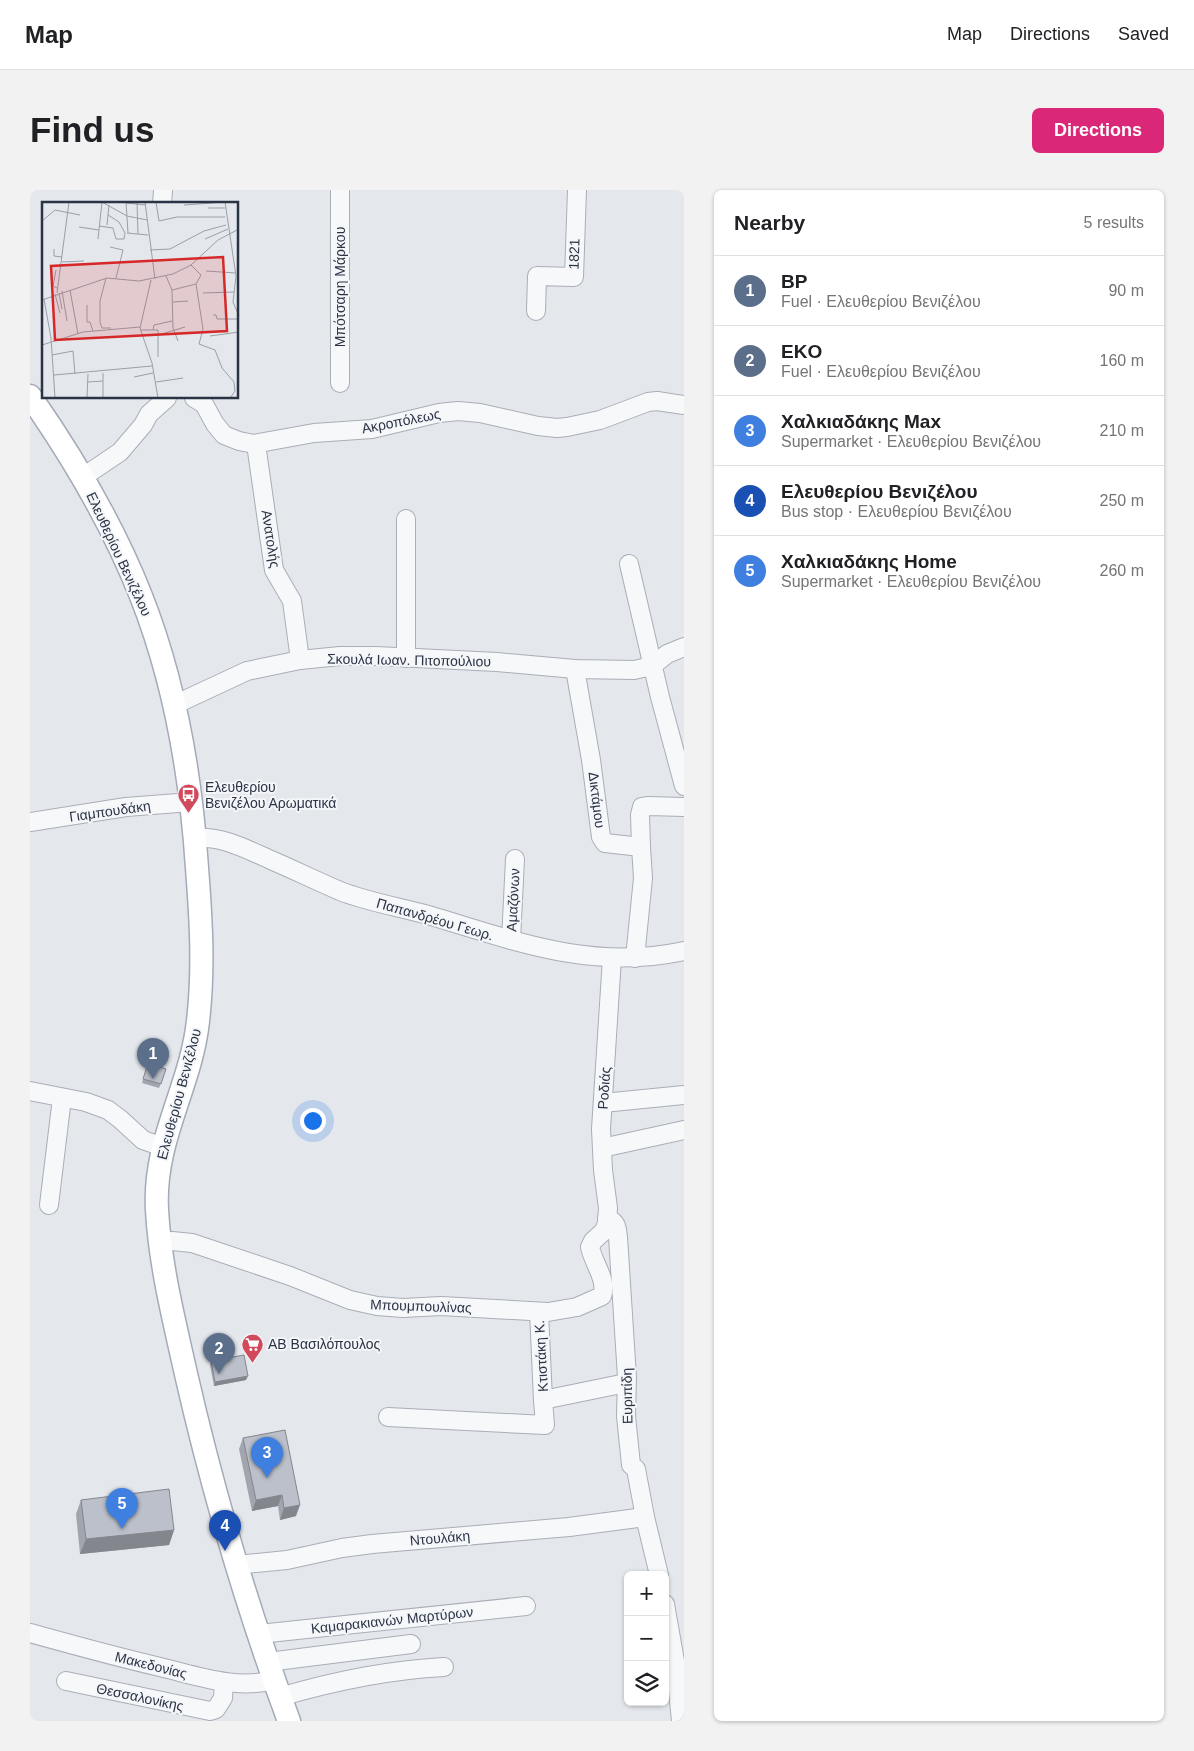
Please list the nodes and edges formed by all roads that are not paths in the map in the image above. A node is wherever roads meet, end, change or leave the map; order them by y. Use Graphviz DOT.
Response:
graph roads {
  1 [pos="340,190"];
  2 [pos="577,190"];
  3 [pos="536,311"];
  4 [pos="340,383"];
  5 [pos="30,396"];
  6 [pos="166,399"];
  7 [pos="196,399"];
  8 [pos="684,405"];
  9 [pos="256,444"];
  10 [pos="83,477"];
  11 [pos="406,519"];
  12 [pos="629,564"];
  13 [pos="684,647"];
  14 [pos="406,658"];
  15 [pos="300,660"];
  16 [pos="652,666"];
  17 [pos="575,669"];
  18 [pos="174,705"];
  19 [pos="684,786"];
  20 [pos="191,802"];
  21 [pos="684,807"];
  22 [pos="30,822"];
  23 [pos="195,838"];
  24 [pos="641,847"];
  25 [pos="514,859"];
  26 [pos="511,940"];
  27 [pos="684,951"];
  28 [pos="612,958"];
  29 [pos="635,958"];
  30 [pos="30,1091"];
  31 [pos="684,1095"];
  32 [pos="62,1098"];
  33 [pos="603,1103"];
  34 [pos="684,1130"];
  35 [pos="163,1147"];
  36 [pos="602,1148"];
  37 [pos="49,1205"];
  38 [pos="607,1218"];
  39 [pos="161,1242"];
  40 [pos="539,1312"];
  41 [pos="626,1383"];
  42 [pos="543,1400"];
  43 [pos="388,1416"];
  44 [pos="645,1517"];
  45 [pos="236,1565"];
  46 [pos="658,1571"];
  47 [pos="526,1606"];
  48 [pos="667,1616"];
  49 [pos="30,1633"];
  50 [pos="259,1634"];
  51 [pos="411,1644"];
  52 [pos="444,1667"];
  53 [pos="66,1680"];
  54 [pos="274,1680"];
  55 [pos="224,1682"];
  56 [pos="289,1721"];
  57 [pos="681,1721"];
  1 -- 4 [label="street, Μπότσαρη Μάρκου"];
  2 -- 3 [label="street, 1821"];
  5 -- 10 [label="main road, Ελευθερίου Βενιζέλου"];
  6 -- 10 [label="street"];
  7 -- 9 [label="street, Ακροπόλεως"];
  8 -- 9 [label="street, Ακροπόλεως"];
  9 -- 15 [label="street, Ανατολής"];
  10 -- 18 [label="main road, Ελευθερίου Βενιζέλου"];
  11 -- 14 [label="street"];
  12 -- 16 [label="street"];
  13 -- 16 [label="street"];
  14 -- 15 [label="street, Σκουλά Ιωαν. Πιτοπούλιου"];
  14 -- 17 [label="street, Σκουλά Ιωαν. Πιτοπούλιου"];
  15 -- 18 [label="street, Σκουλά Ιωαν. Πιτοπούλιου"];
  16 -- 17 [label="street, Σκουλά Ιωαν. Πιτοπούλιου"];
  16 -- 19 [label="street"];
  17 -- 24 [label="street, Δικτάμου"];
  18 -- 20 [label="main road, Ελευθερίου Βενιζέλου"];
  20 -- 22 [label="street, Γιαμπουδάκη"];
  20 -- 23 [label="main road, Ελευθερίου Βενιζέλου"];
  21 -- 24 [label="street"];
  23 -- 26 [label="street, Παπανδρέου Γεωρ."];
  23 -- 35 [label="main road, Ελευθερίου Βενιζέλου"];
  24 -- 29 [label="street"];
  25 -- 26 [label="street, Αμαζόνων"];
  26 -- 28 [label="street, Παπανδρέου Γεωρ."];
  27 -- 29 [label="street, Παπανδρέου Γεωρ."];
  28 -- 29 [label="street, Παπανδρέου Γεωρ."];
  28 -- 33 [label="street, Ροδιάς"];
  30 -- 32 [label="street"];
  31 -- 33 [label="street"];
  32 -- 35 [label="street"];
  32 -- 37 [label="street"];
  33 -- 36 [label="street, Ροδιάς"];
  34 -- 36 [label="street"];
  35 -- 39 [label="main road, Ελευθερίου Βενιζέλου"];
  36 -- 38 [label="street, Ροδιάς"];
  38 -- 40 [label="street, Μπουμπουλίνας"];
  38 -- 41 [label="street, Ευριπίδη"];
  39 -- 40 [label="street, Μπουμπουλίνας"];
  39 -- 45 [label="main road, Ελευθερίου Βενιζέλου"];
  40 -- 42 [label="street, Κτιστάκη Κ."];
  41 -- 42 [label="street"];
  41 -- 44 [label="street, Ευριπίδη"];
  42 -- 43 [label="street, Κτιστάκη Κ."];
  44 -- 45 [label="street, Ντουλάκη"];
  44 -- 46 [label="street, Ευριπίδη"];
  45 -- 50 [label="main road, Ελευθερίου Βενιζέλου"];
  47 -- 50 [label="street, Καμαρακιανών Μαρτύρων"];
  48 -- 57 [label="street"];
  49 -- 55 [label="street, Μακεδονίας"];
  50 -- 54 [label="main road, Ελευθερίου Βενιζέλου"];
  51 -- 54 [label="street"];
  52 -- 54 [label="street"];
  53 -- 55 [label="street, Θεσσαλονίκης"];
  54 -- 55 [label="street, Μακεδονίας"];
  54 -- 56 [label="main road, Ελευθερίου Βενιζέλου"];
}
